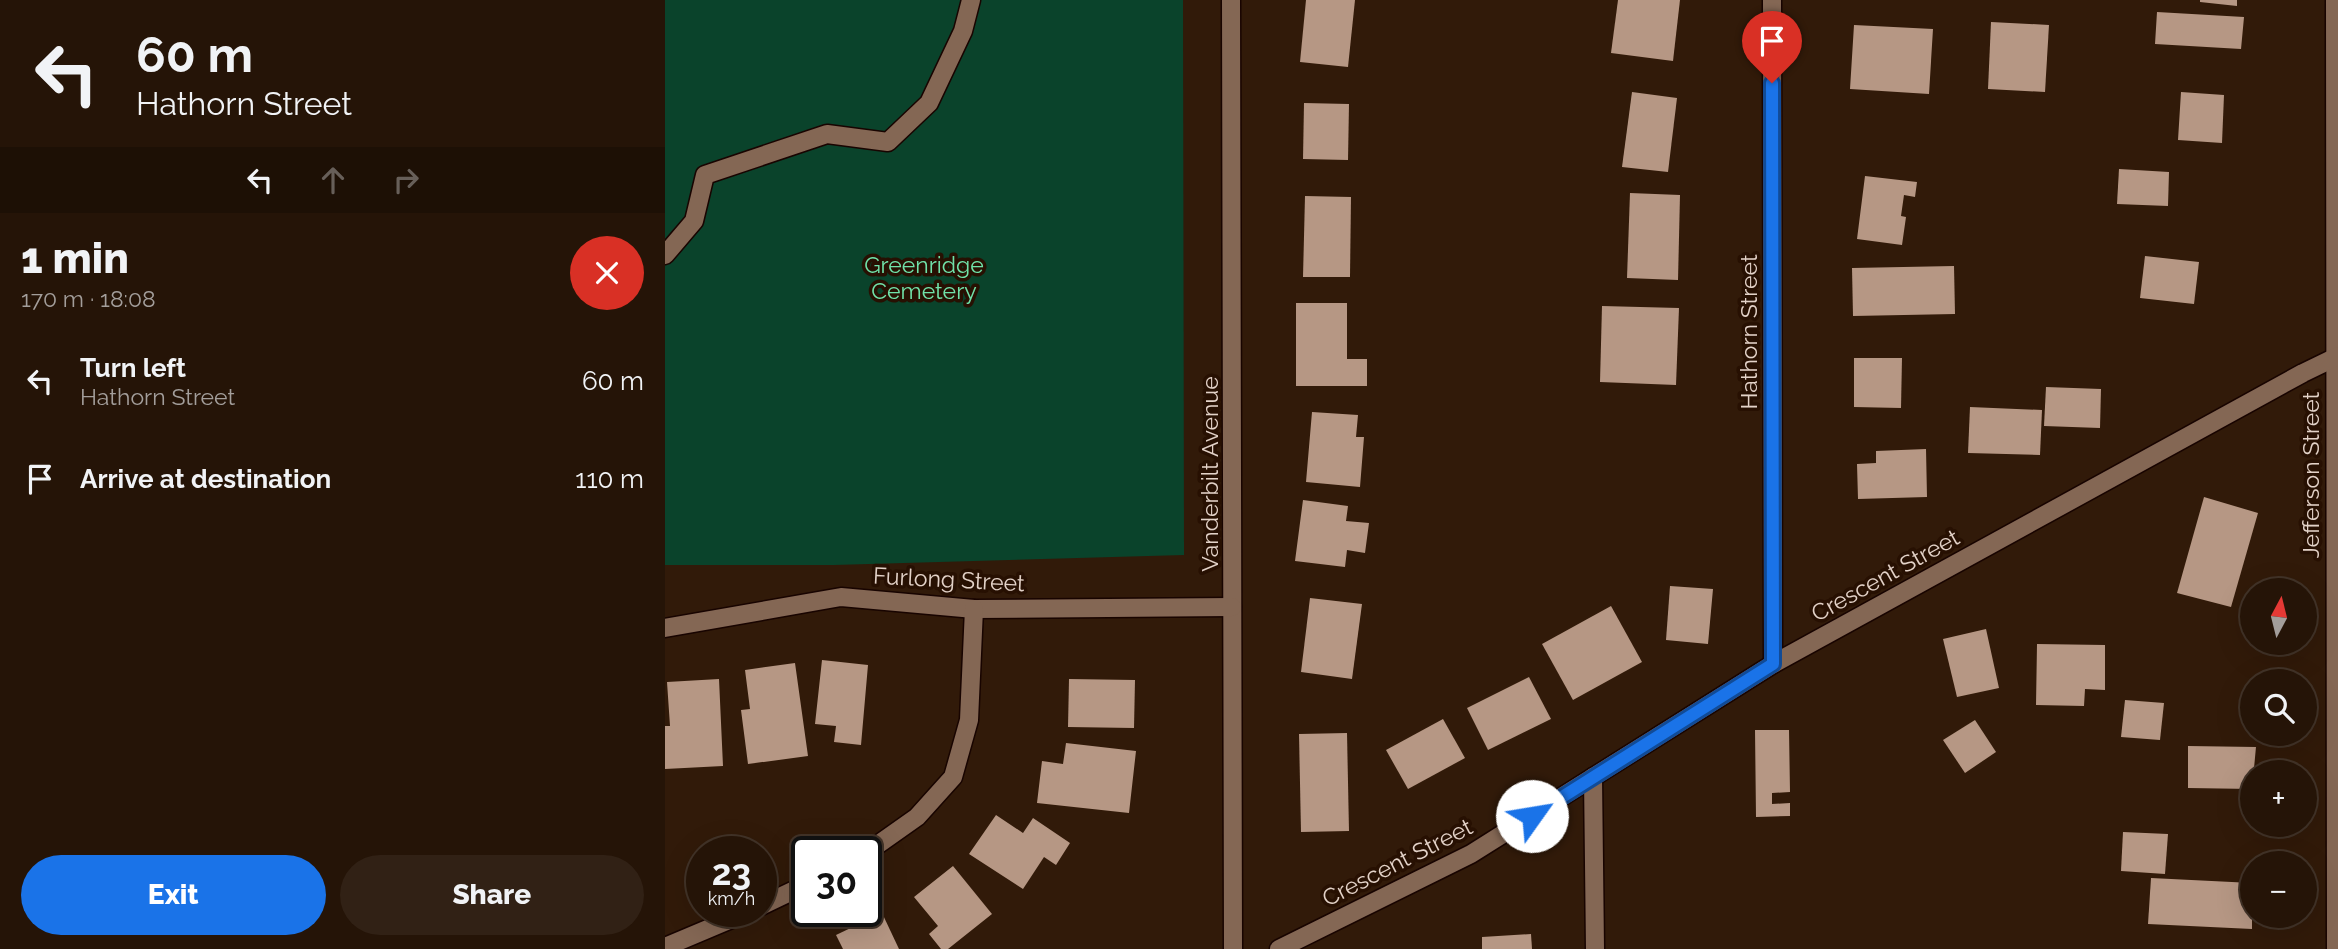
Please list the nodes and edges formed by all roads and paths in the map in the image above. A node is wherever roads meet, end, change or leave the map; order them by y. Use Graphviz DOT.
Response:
graph roads {
  1 [pos="971,0"];
  2 [pos="1231,0"];
  3 [pos="1772,0"];
  4 [pos="2335,0"];
  5 [pos="665,255"];
  6 [pos="2336,357"];
  7 [pos="1233,607"];
  8 [pos="974,609"];
  9 [pos="665,628"];
  10 [pos="1773,664"];
  11 [pos="1593,778"];
  12 [pos="882,842"];
  13 [pos="712,927"];
  14 [pos="665,947"];
  15 [pos="1233,949"];
  16 [pos="1279,949"];
  17 [pos="1595,949"];
  18 [pos="2336,949"];
  1 -- 5 [label="street"];
  2 -- 7 [label="street, Vanderbilt Avenue"];
  3 -- 10 [label="street, Hathorn Street"];
  4 -- 6 [label="street, Jefferson Street"];
  6 -- 10 [label="street, Crescent Street"];
  6 -- 18 [label="street, Jefferson Street"];
  7 -- 8 [label="street, Furlong Street"];
  7 -- 15 [label="street, Vanderbilt Avenue"];
  8 -- 9 [label="street, Furlong Street"];
  8 -- 12 [label="street"];
  10 -- 11 [label="street, Crescent Street"];
  11 -- 16 [label="street, Crescent Street"];
  11 -- 17 [label="street"];
  13 -- 14 [label="street"];
}
